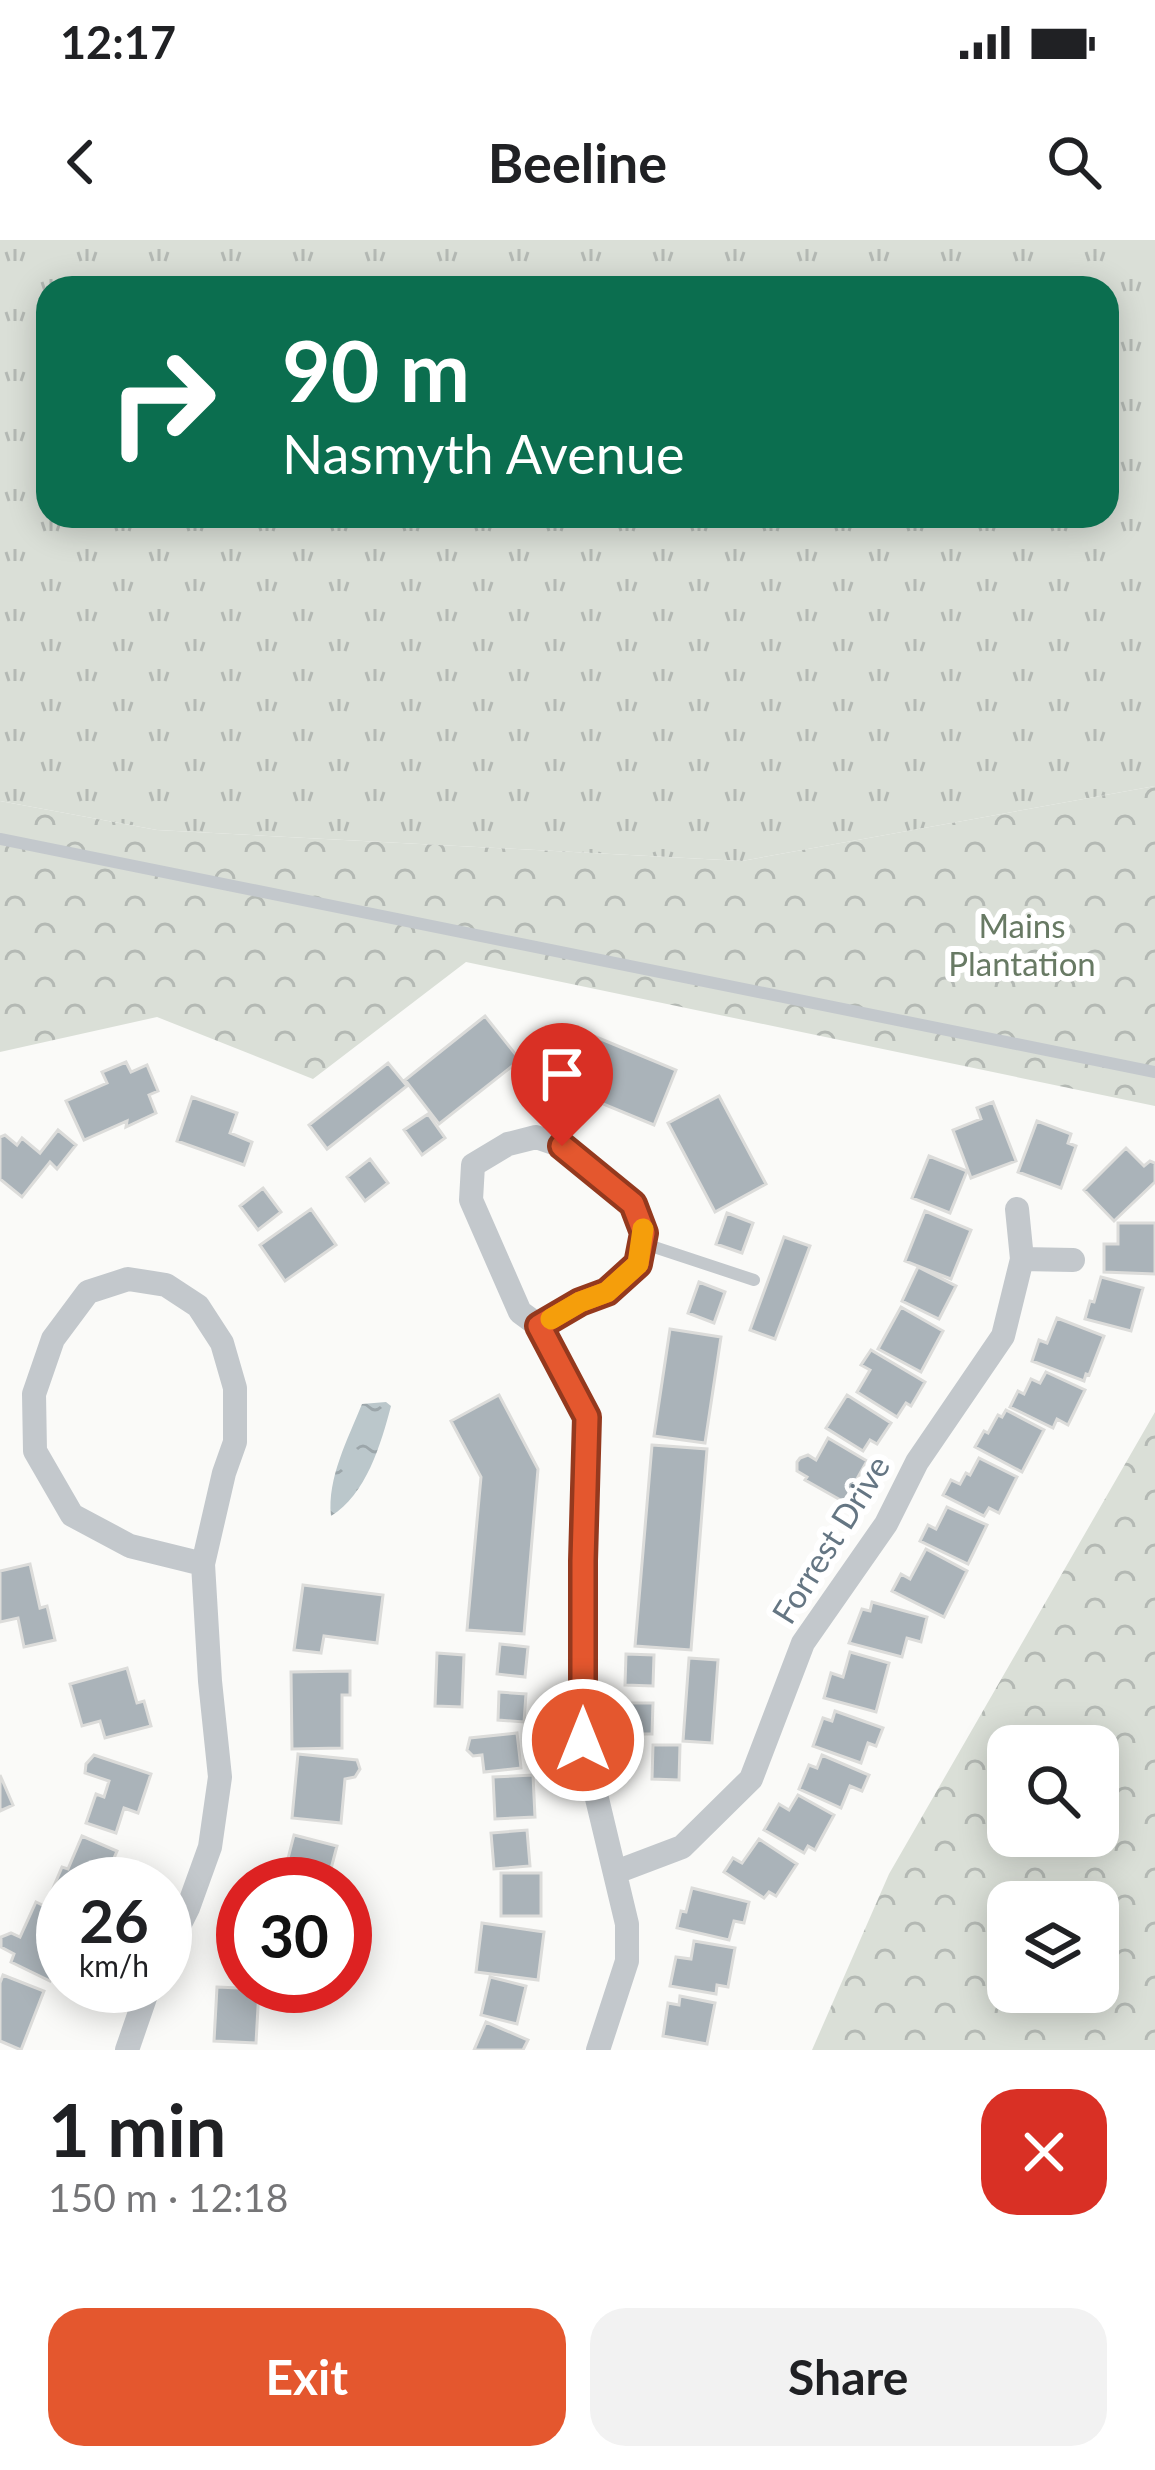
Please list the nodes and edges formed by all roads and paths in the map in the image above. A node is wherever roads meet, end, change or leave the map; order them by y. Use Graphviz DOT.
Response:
graph roads {
  1 [pos="0,839"];
  2 [pos="1155,1072"];
  3 [pos="1016,1209"];
  4 [pos="642,1243"];
  5 [pos="1022,1259"];
  6 [pos="1073,1260"];
  7 [pos="754,1280"];
  8 [pos="539,1326"];
  9 [pos="203,1564"];
  10 [pos="616,1872"];
  11 [pos="192,1896"];
  12 [pos="140,2013"];
  13 [pos="128,2050"];
  14 [pos="598,2050"];
  1 -- 2 [label="lane"];
  3 -- 5 [label="street, Forrest Drive"];
  4 -- 7 [label="lane"];
  4 -- 8 [label="street"];
  4 -- 8 [label="street"];
  5 -- 6 [label="street"];
  5 -- 10 [label="street, Forrest Drive"];
  8 -- 10 [label="street"];
  9 -- 9 [label="street"];
  9 -- 11 [label="street"];
  10 -- 14 [label="street"];
  12 -- 13 [label="street"];
}
